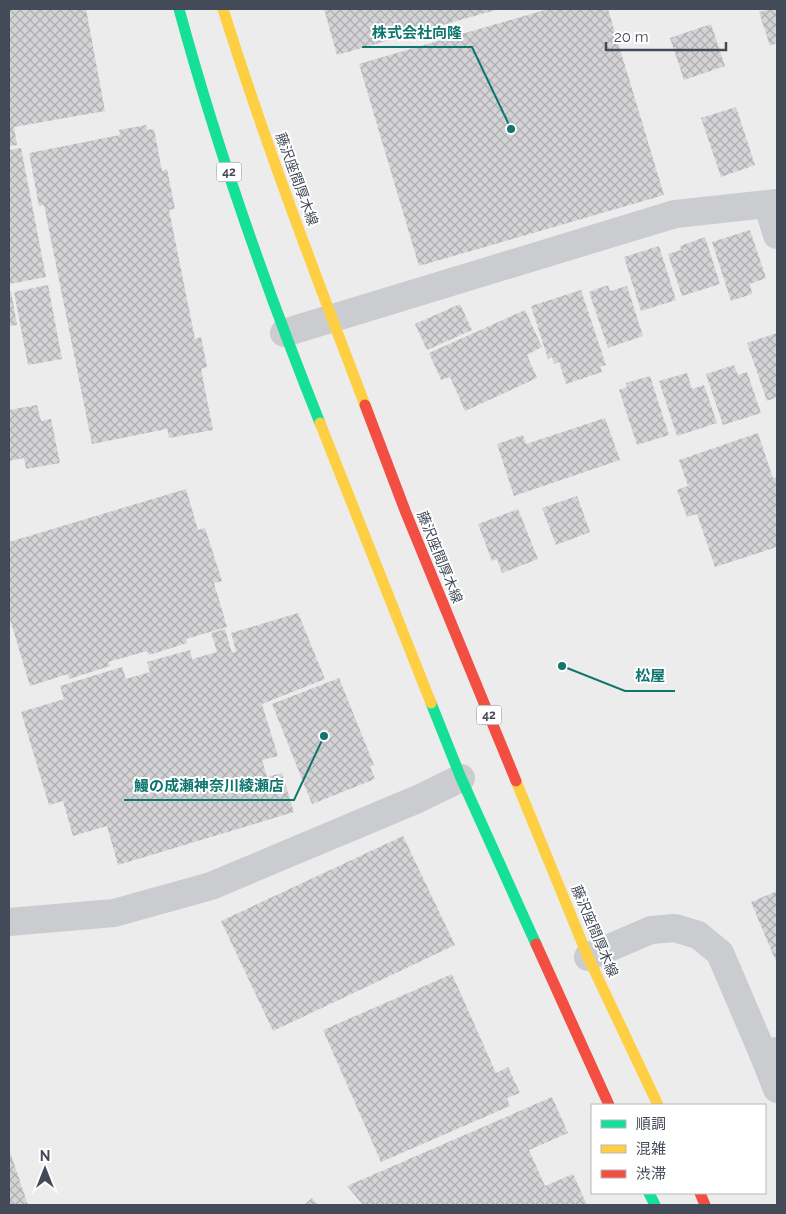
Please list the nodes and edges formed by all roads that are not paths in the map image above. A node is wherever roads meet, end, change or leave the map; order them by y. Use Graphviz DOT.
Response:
graph roads {
  1 [pos="179,9"];
  2 [pos="223,9"];
  3 [pos="773,205"];
  4 [pos="777,235"];
  5 [pos="332,319"];
  6 [pos="284,334"];
  7 [pos="461,778"];
  8 [pos="9,922"];
  9 [pos="588,957"];
  10 [pos="771,1053"];
  11 [pos="777,1089"];
  12 [pos="609,1104"];
  13 [pos="658,1104"];
  1 -- 6 [label="main road, 42"];
  2 -- 5 [label="main road, 藤沢座間厚木線 / 42"];
  3 -- 4 [label="street"];
  3 -- 5 [label="street"];
  5 -- 6 [label="street"];
  5 -- 9 [label="main road, 藤沢座間厚木線 / 42"];
  6 -- 7 [label="main road, 42"];
  7 -- 8 [label="street"];
  7 -- 12 [label="main road, 42"];
  9 -- 10 [label="street"];
  9 -- 13 [label="main road, 藤沢座間厚木線 / 42"];
  10 -- 11 [label="street"];
}
